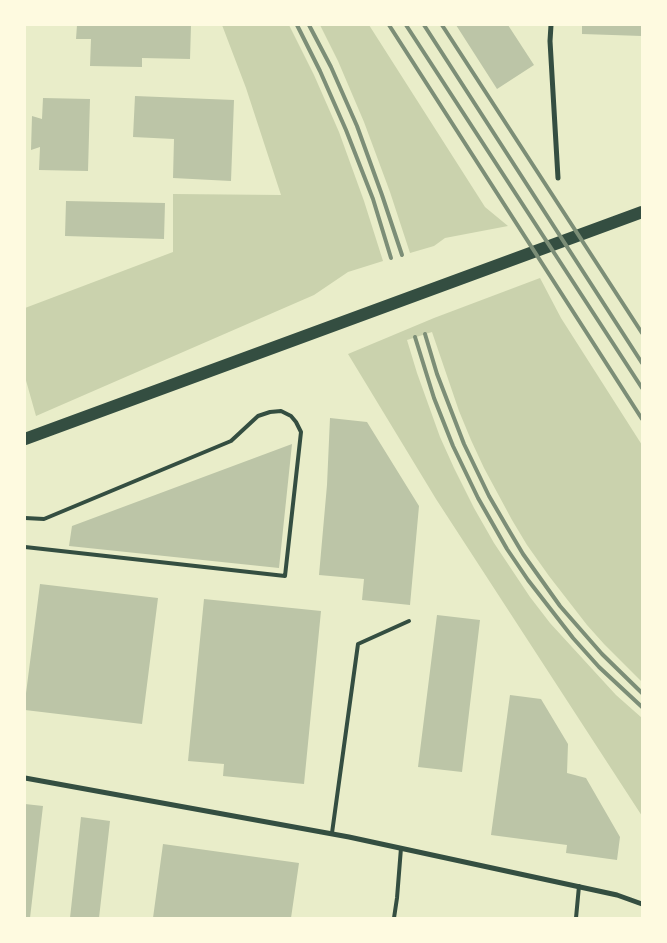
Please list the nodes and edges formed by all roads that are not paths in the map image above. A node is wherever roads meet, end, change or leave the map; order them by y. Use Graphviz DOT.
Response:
graph roads {
  1 [pos="551,25"];
  2 [pos="558,178"];
  3 [pos="642,212"];
  4 [pos="25,439"];
  5 [pos="25,518"];
  6 [pos="25,547"];
  7 [pos="409,621"];
  8 [pos="25,778"];
  9 [pos="332,834"];
  10 [pos="402,848"];
  11 [pos="579,886"];
  12 [pos="642,904"];
  13 [pos="394,918"];
  14 [pos="576,918"];
  1 -- 2 [label="street"];
  3 -- 4 [label="main road"];
  5 -- 6 [label="lane"];
  7 -- 9 [label="lane"];
  8 -- 9 [label="street"];
  9 -- 10 [label="street"];
  10 -- 11 [label="street"];
  10 -- 13 [label="lane"];
  11 -- 12 [label="street"];
  11 -- 14 [label="lane"];
}
